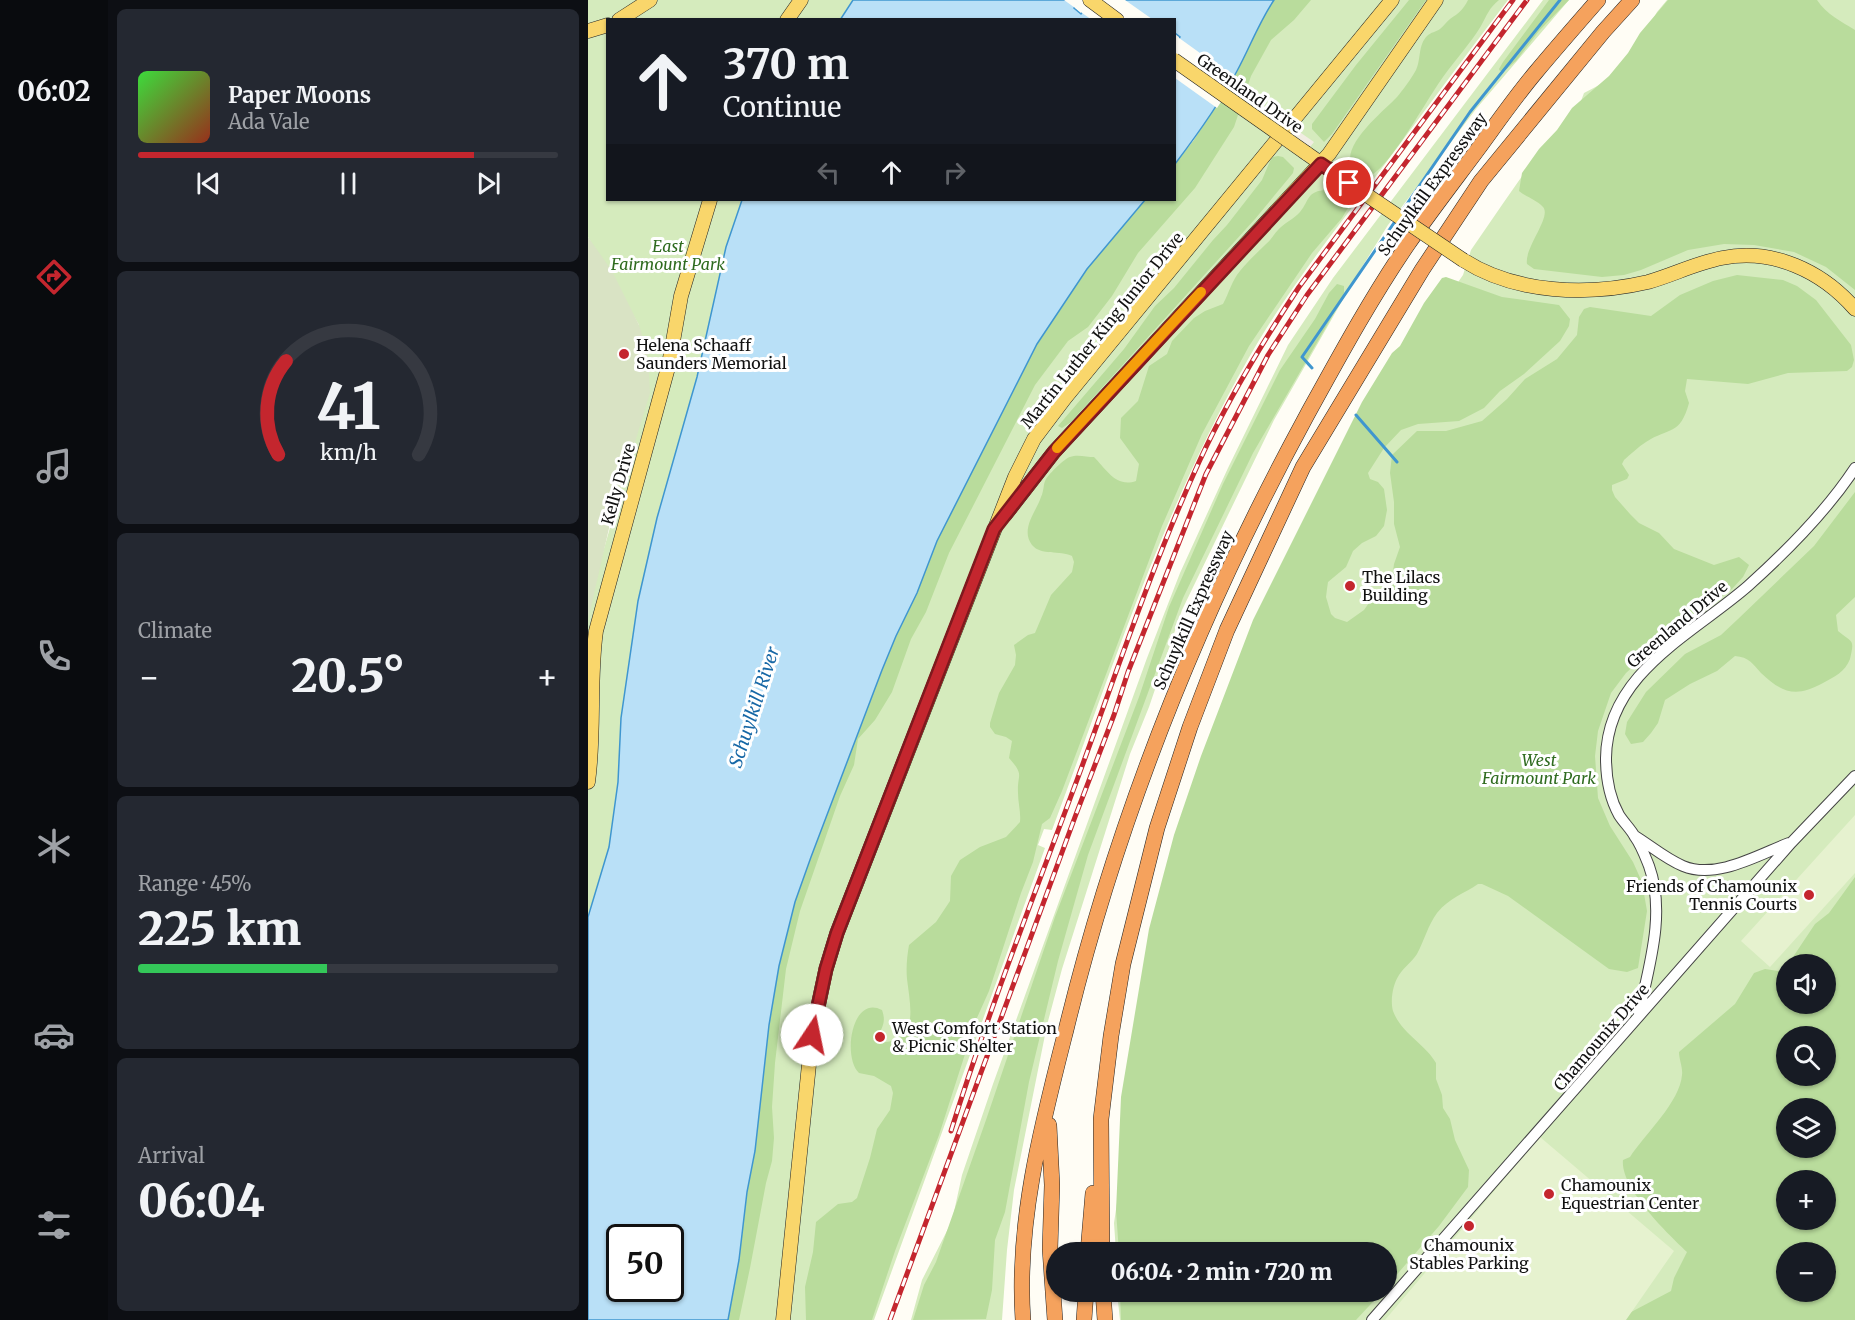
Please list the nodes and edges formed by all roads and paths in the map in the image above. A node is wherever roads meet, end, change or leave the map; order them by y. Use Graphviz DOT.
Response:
graph roads {
  1 [pos="650,0"];
  2 [pos="1090,0"];
  3 [pos="1392,0"];
  4 [pos="1436,0"];
  5 [pos="1598,0"];
  6 [pos="1632,0"];
  7 [pos="623,18"];
  8 [pos="1114,18"];
  9 [pos="606,26"];
  10 [pos="588,31"];
  11 [pos="1176,61"];
  12 [pos="1321,164"];
  13 [pos="710,201"];
  14 [pos="1855,309"];
  15 [pos="1028,450"];
  16 [pos="1054,452"];
  17 [pos="1855,468"];
  18 [pos="994,529"];
  19 [pos="591,656"];
  20 [pos="1855,776"];
  21 [pos="588,782"];
  22 [pos="1635,836"];
  23 [pos="1791,843"];
  24 [pos="1638,1016"];
  25 [pos="1048,1100"];
  26 [pos="1101,1119"];
  27 [pos="1089,1242"];
  28 [pos="1102,1242"];
  29 [pos="1020,1285"];
  30 [pos="1085,1302"];
  31 [pos="1103,1302"];
  32 [pos="783,1320"];
  33 [pos="1015,1320"];
  34 [pos="1023,1320"];
  35 [pos="1055,1320"];
  36 [pos="1084,1320"];
  37 [pos="1105,1320"];
  38 [pos="1372,1320"];
  1 -- 7 [label="main road"];
  2 -- 8 [label="main road"];
  3 -- 15 [label="main road, Martin Luther King Junior Drive"];
  4 -- 12 [label="main road"];
  5 -- 25 [label="highway, Schuylkill Expressway"];
  6 -- 26 [label="highway"];
  9 -- 10 [label="main road"];
  11 -- 12 [label="main road, Greenland Drive, bridge"];
  12 -- 14 [label="main road, bridge"];
  12 -- 16 [label="main road"];
  13 -- 19 [label="main road, Kelly Drive"];
  15 -- 16 [label="main road"];
  15 -- 18 [label="main road, Martin Luther King Junior Drive"];
  16 -- 18 [label="main road"];
  17 -- 22 [label="street, Greenland Drive"];
  18 -- 32 [label="main road, Martin Luther King Junior Drive"];
  19 -- 21 [label="main road, Kelly Drive"];
  20 -- 23 [label="street, Chamounix Drive"];
  22 -- 23 [label="street, Greenland Drive"];
  22 -- 24 [label="street, Greenland Drive"];
  23 -- 24 [label="street, Chamounix Drive"];
  24 -- 38 [label="street, Chamounix Drive"];
  25 -- 29 [label="highway, Schuylkill Expressway"];
  25 -- 35 [label="highway"];
  26 -- 27 [label="highway"];
  26 -- 28 [label="highway"];
  29 -- 33 [label="highway"];
  29 -- 34 [label="highway, Schuylkill Expressway"];
  30 -- 36 [label="highway"];
  31 -- 37 [label="highway"];
}
